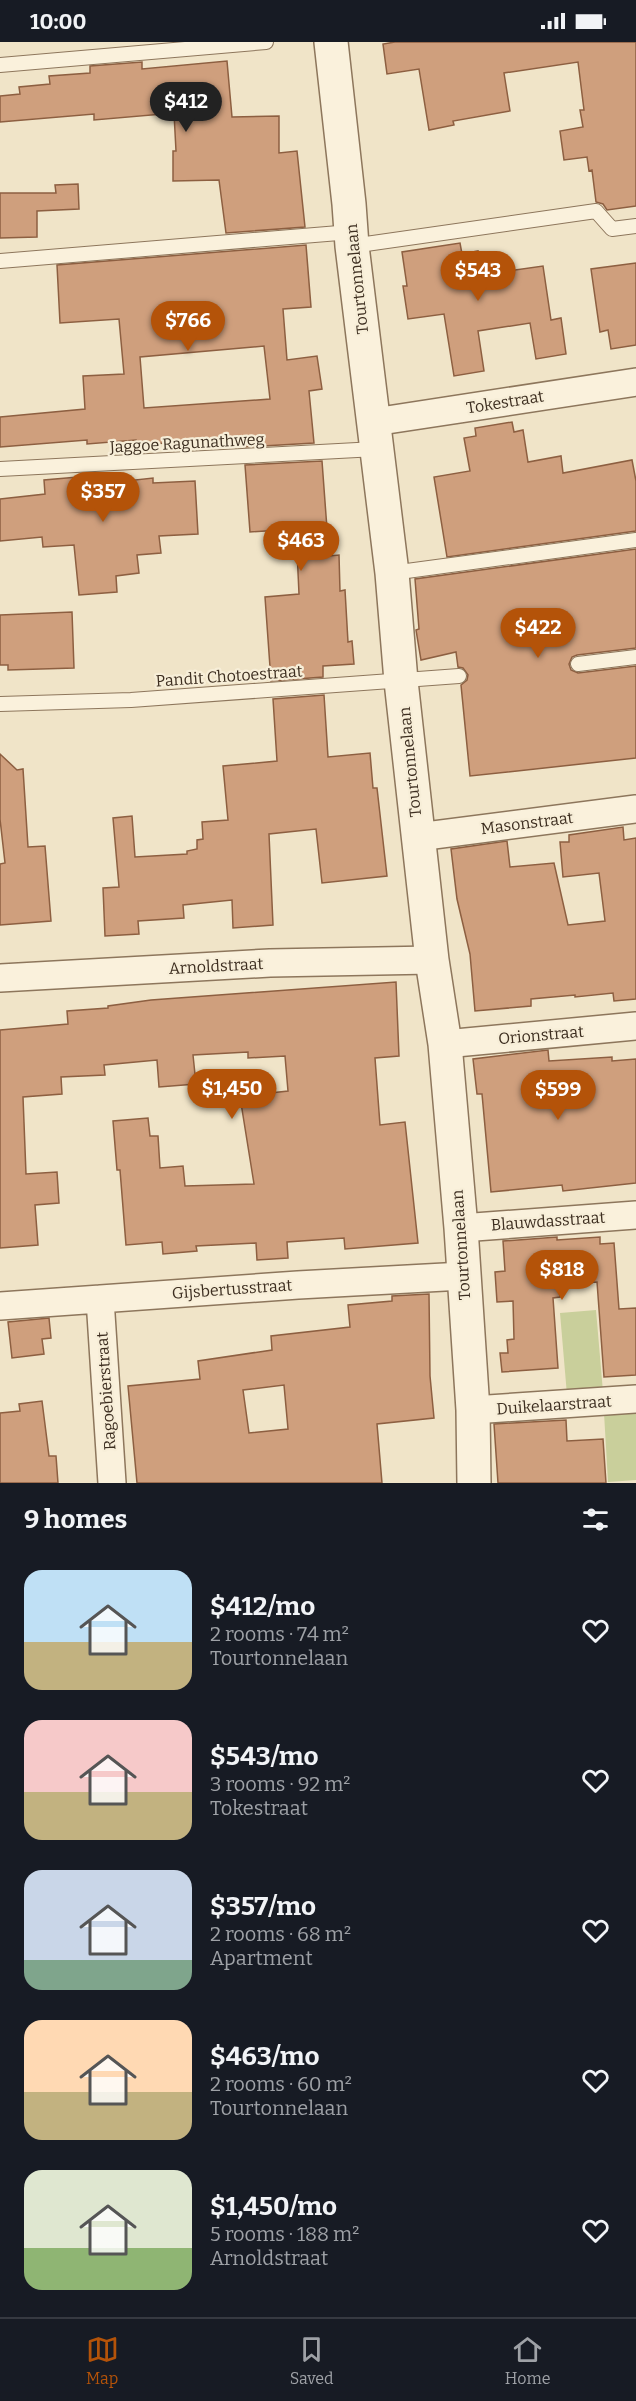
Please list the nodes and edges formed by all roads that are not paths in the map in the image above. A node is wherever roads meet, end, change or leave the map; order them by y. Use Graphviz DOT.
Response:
graph roads {
  1 [pos="266,42"];
  2 [pos="330,42"];
  3 [pos="0,65"];
  4 [pos="636,226"];
  5 [pos="352,239"];
  6 [pos="0,261"];
  7 [pos="636,382"];
  8 [pos="375,435"];
  9 [pos="0,469"];
  10 [pos="636,540"];
  11 [pos="392,573"];
  12 [pos="636,657"];
  13 [pos="578,664"];
  14 [pos="459,676"];
  15 [pos="401,681"];
  16 [pos="0,704"];
  17 [pos="636,809"];
  18 [pos="418,837"];
  19 [pos="432,960"];
  20 [pos="0,978"];
  21 [pos="636,1026"];
  22 [pos="445,1044"];
  23 [pos="636,1215"];
  24 [pos="461,1228"];
  25 [pos="463,1276"];
  26 [pos="100,1299"];
  27 [pos="0,1306"];
  28 [pos="636,1399"];
  29 [pos="473,1410"];
  30 [pos="112,1483"];
  31 [pos="474,1483"];
  1 -- 3 [label="lane"];
  2 -- 5 [label="street, Tourtonnelaan"];
  4 -- 5 [label="lane"];
  5 -- 6 [label="lane"];
  5 -- 8 [label="street, Tourtonnelaan"];
  7 -- 8 [label="street, Tokestraat"];
  8 -- 9 [label="lane, Jaggoe Ragunathweg"];
  8 -- 11 [label="street, Tourtonnelaan"];
  10 -- 11 [label="lane"];
  11 -- 15 [label="street, Tourtonnelaan"];
  12 -- 13 [label="lane"];
  14 -- 15 [label="lane, Pandit Chotoestraat"];
  15 -- 16 [label="lane, Pandit Chotoestraat"];
  15 -- 18 [label="street, Tourtonnelaan"];
  17 -- 18 [label="street, Masonstraat"];
  18 -- 19 [label="street, Tourtonnelaan"];
  19 -- 20 [label="street, Arnoldstraat"];
  19 -- 22 [label="street, Tourtonnelaan"];
  21 -- 22 [label="street, Orionstraat"];
  22 -- 24 [label="street, Tourtonnelaan"];
  23 -- 24 [label="street, Blauwdasstraat"];
  24 -- 25 [label="street, Tourtonnelaan"];
  25 -- 26 [label="street, Gijsbertusstraat"];
  25 -- 29 [label="street, Tourtonnelaan"];
  26 -- 27 [label="street, Gijsbertusstraat"];
  26 -- 30 [label="street, Ragoebierstraat"];
  28 -- 29 [label="street, Duikelaarstraat"];
  29 -- 31 [label="street, Tourtonnelaan"];
}
